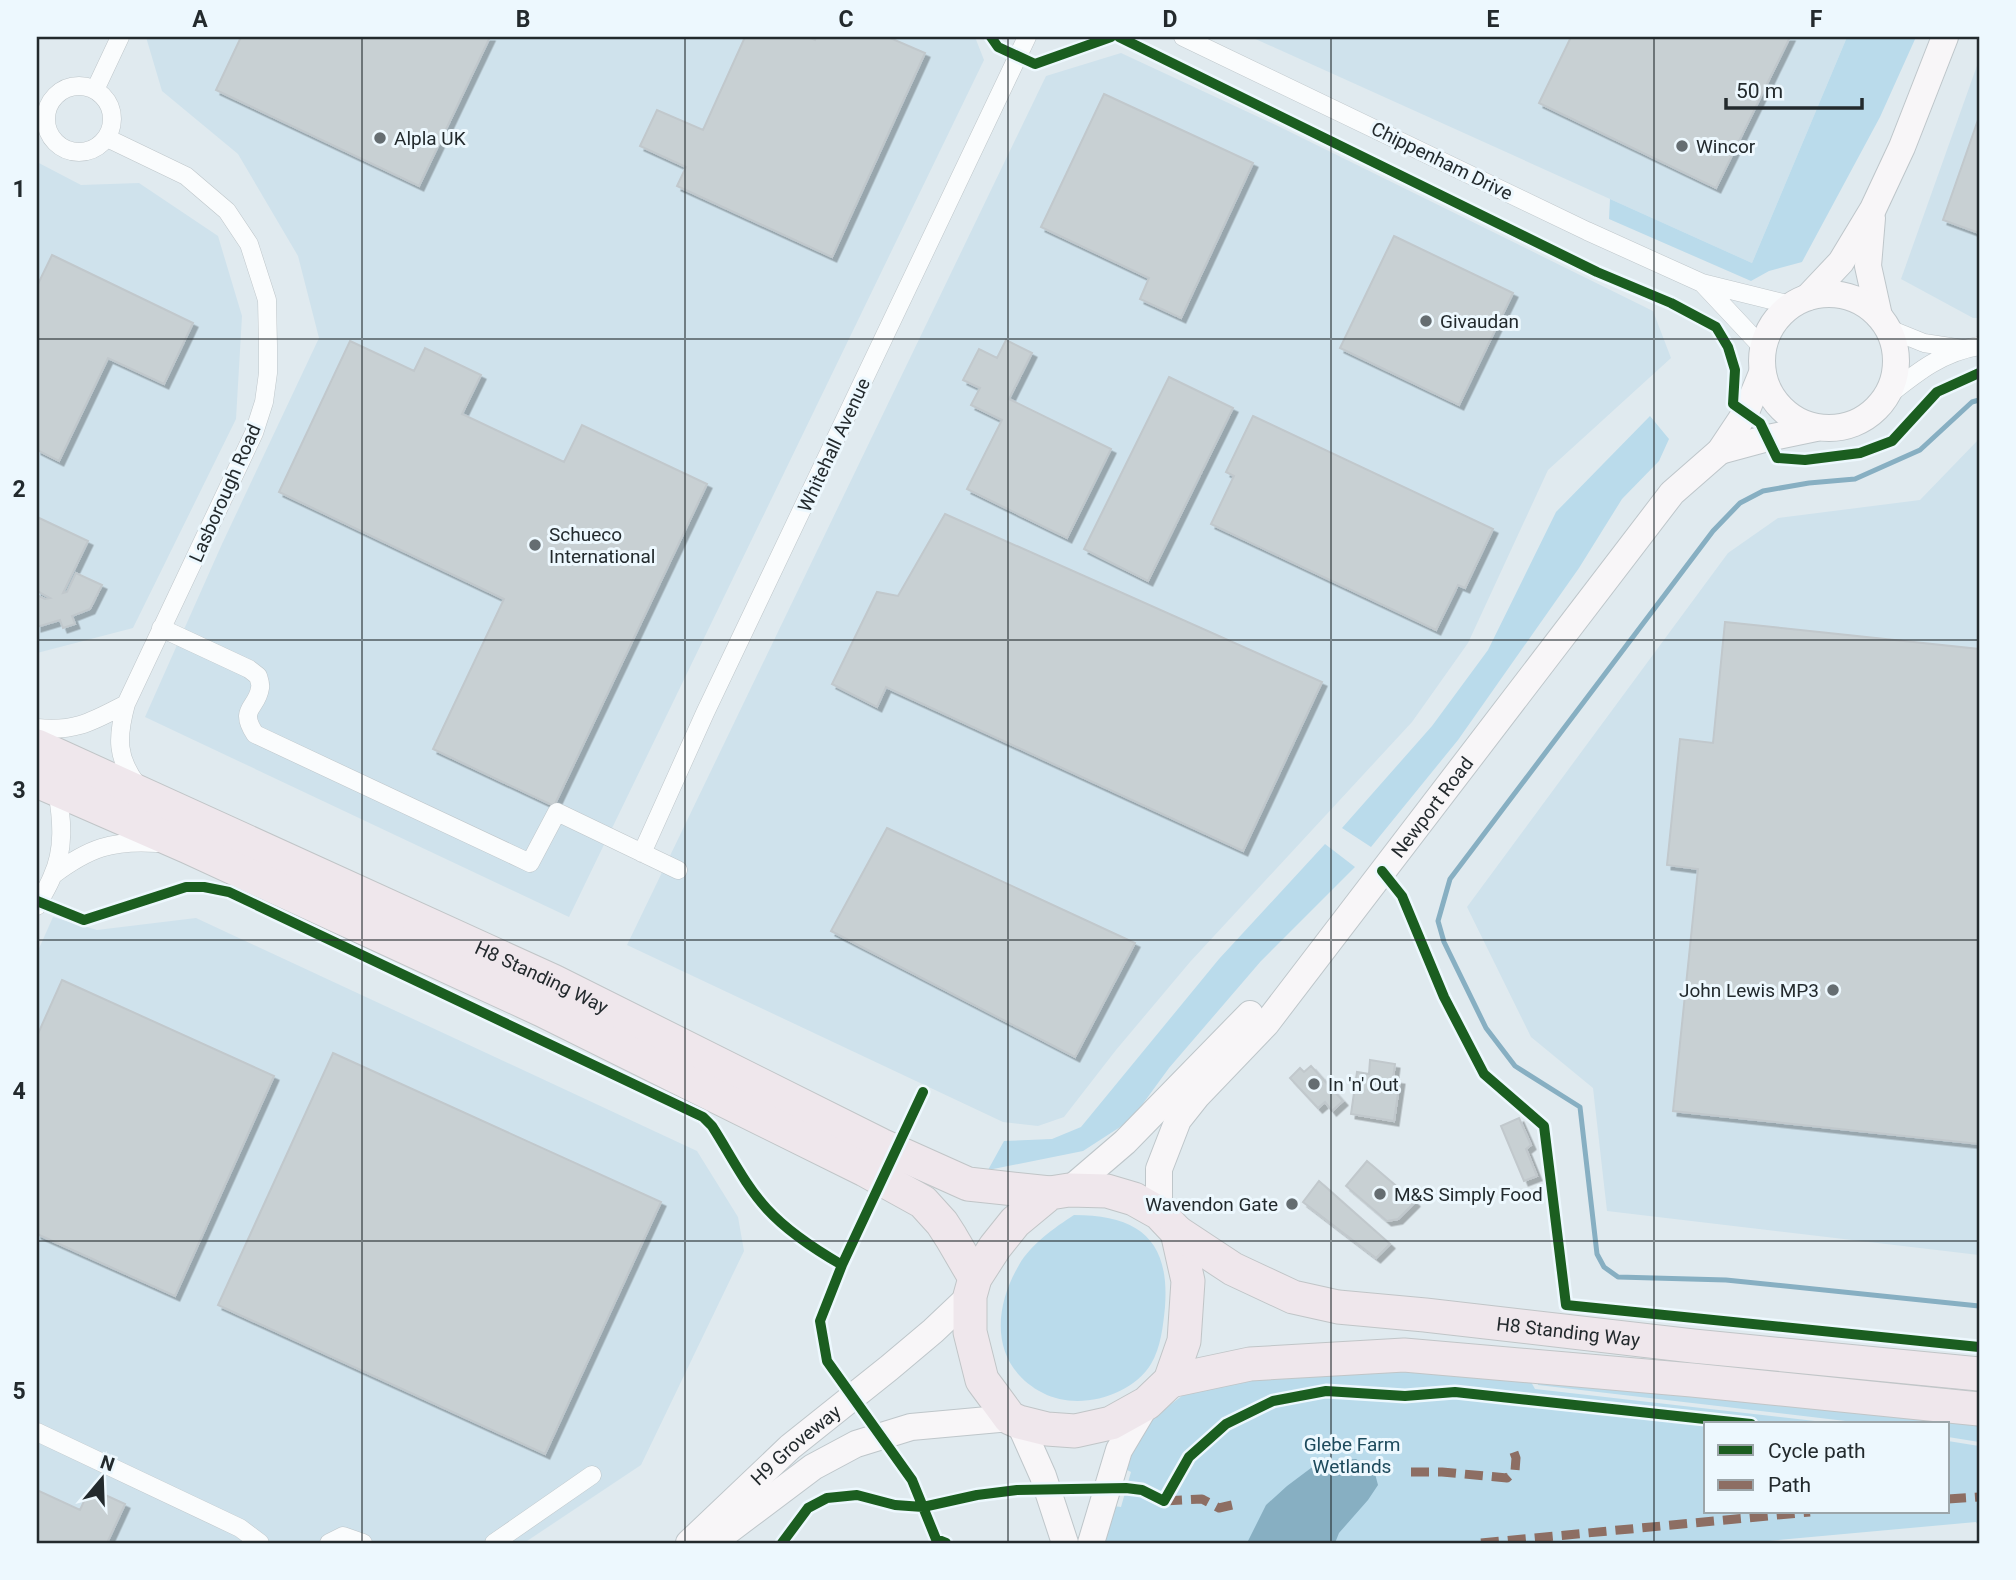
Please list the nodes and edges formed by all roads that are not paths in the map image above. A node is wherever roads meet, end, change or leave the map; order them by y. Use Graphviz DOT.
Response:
graph roads {
  1 [pos="120,37"];
  2 [pos="1027,37"];
  3 [pos="1183,37"];
  4 [pos="1945,37"];
  5 [pos="95,90"];
  6 [pos="43,102"];
  7 [pos="107,138"];
  8 [pos="1873,209"];
  9 [pos="1702,283"];
  10 [pos="1800,301"];
  11 [pos="1883,322"];
  12 [pos="1762,347"];
  13 [pos="1971,348"];
  14 [pos="1762,373"];
  15 [pos="1886,397"];
  16 [pos="1816,428"];
  17 [pos="1720,452"];
  18 [pos="161,628"];
  19 [pos="126,704"];
  20 [pos="37,728"];
  21 [pos="37,746"];
  22 [pos="47,785"];
  23 [pos="147,795"];
  24 [pos="188,847"];
  25 [pos="634,849"];
  26 [pos="678,870"];
  27 [pos="1382,871"];
  28 [pos="53,875"];
  29 [pos="37,906"];
  30 [pos="873,1157"];
  31 [pos="1060,1192"];
  32 [pos="1168,1223"];
  33 [pos="972,1287"];
  34 [pos="1979,1374"];
  35 [pos="1170,1381"];
  36 [pos="1147,1403"];
  37 [pos="1979,1409"];
  38 [pos="1014,1420"];
  39 [pos="37,1432"];
  40 [pos="592,1475"];
  41 [pos="260,1543"];
  42 [pos="329,1543"];
  43 [pos="363,1543"];
  44 [pos="494,1543"];
  45 [pos="689,1543"];
  46 [pos="712,1543"];
  47 [pos="1065,1543"];
  48 [pos="1091,1543"];
  1 -- 5 [label="street"];
  2 -- 25 [label="street, Whitehall Avenue"];
  3 -- 9 [label="street, Chippenham Drive"];
  4 -- 8 [label="street"];
  5 -- 6 [label="street"];
  5 -- 7 [label="street"];
  6 -- 7 [label="street"];
  7 -- 18 [label="street, Lasborough Road"];
  8 -- 10 [label="street"];
  8 -- 11 [label="street"];
  9 -- 10 [label="street, Chippenham Drive"];
  9 -- 12 [label="street, Chippenham Drive"];
  10 -- 11 [label="street"];
  10 -- 12 [label="street"];
  11 -- 13 [label="street"];
  11 -- 15 [label="street"];
  12 -- 14 [label="street"];
  13 -- 15 [label="street"];
  14 -- 16 [label="street"];
  14 -- 17 [label="street, Newport Road"];
  15 -- 16 [label="street"];
  16 -- 17 [label="street, Newport Road"];
  17 -- 27 [label="street, Newport Road"];
  18 -- 19 [label="street, Lasborough Road"];
  18 -- 25 [label="street"];
  19 -- 20 [label="street"];
  19 -- 23 [label="street, Lasborough Road"];
  21 -- 23 [label="highway, H8 Standing Way"];
  22 -- 24 [label="highway, H8 Standing Way"];
  22 -- 28 [label="street"];
  23 -- 30 [label="highway, H8 Standing Way"];
  24 -- 28 [label="street"];
  24 -- 30 [label="highway, H8 Standing Way"];
  25 -- 26 [label="street"];
  27 -- 31 [label="street"];
  27 -- 32 [label="street, Newport Road"];
  28 -- 29 [label="street"];
  30 -- 31 [label="highway, H8 Standing Way"];
  30 -- 33 [label="highway, H8 Standing Way"];
  31 -- 32 [label="highway"];
  31 -- 33 [label="highway"];
  32 -- 34 [label="highway, H8 Standing Way"];
  32 -- 35 [label="highway"];
  33 -- 38 [label="highway"];
  33 -- 45 [label="street, H9 Groveway"];
  35 -- 36 [label="highway"];
  35 -- 37 [label="highway, H8 Standing Way"];
  36 -- 38 [label="highway"];
  36 -- 48 [label="street"];
  38 -- 46 [label="street, H9 Groveway"];
  38 -- 47 [label="street"];
  39 -- 41 [label="street"];
  40 -- 44 [label="street"];
  42 -- 43 [label="street"];
}
